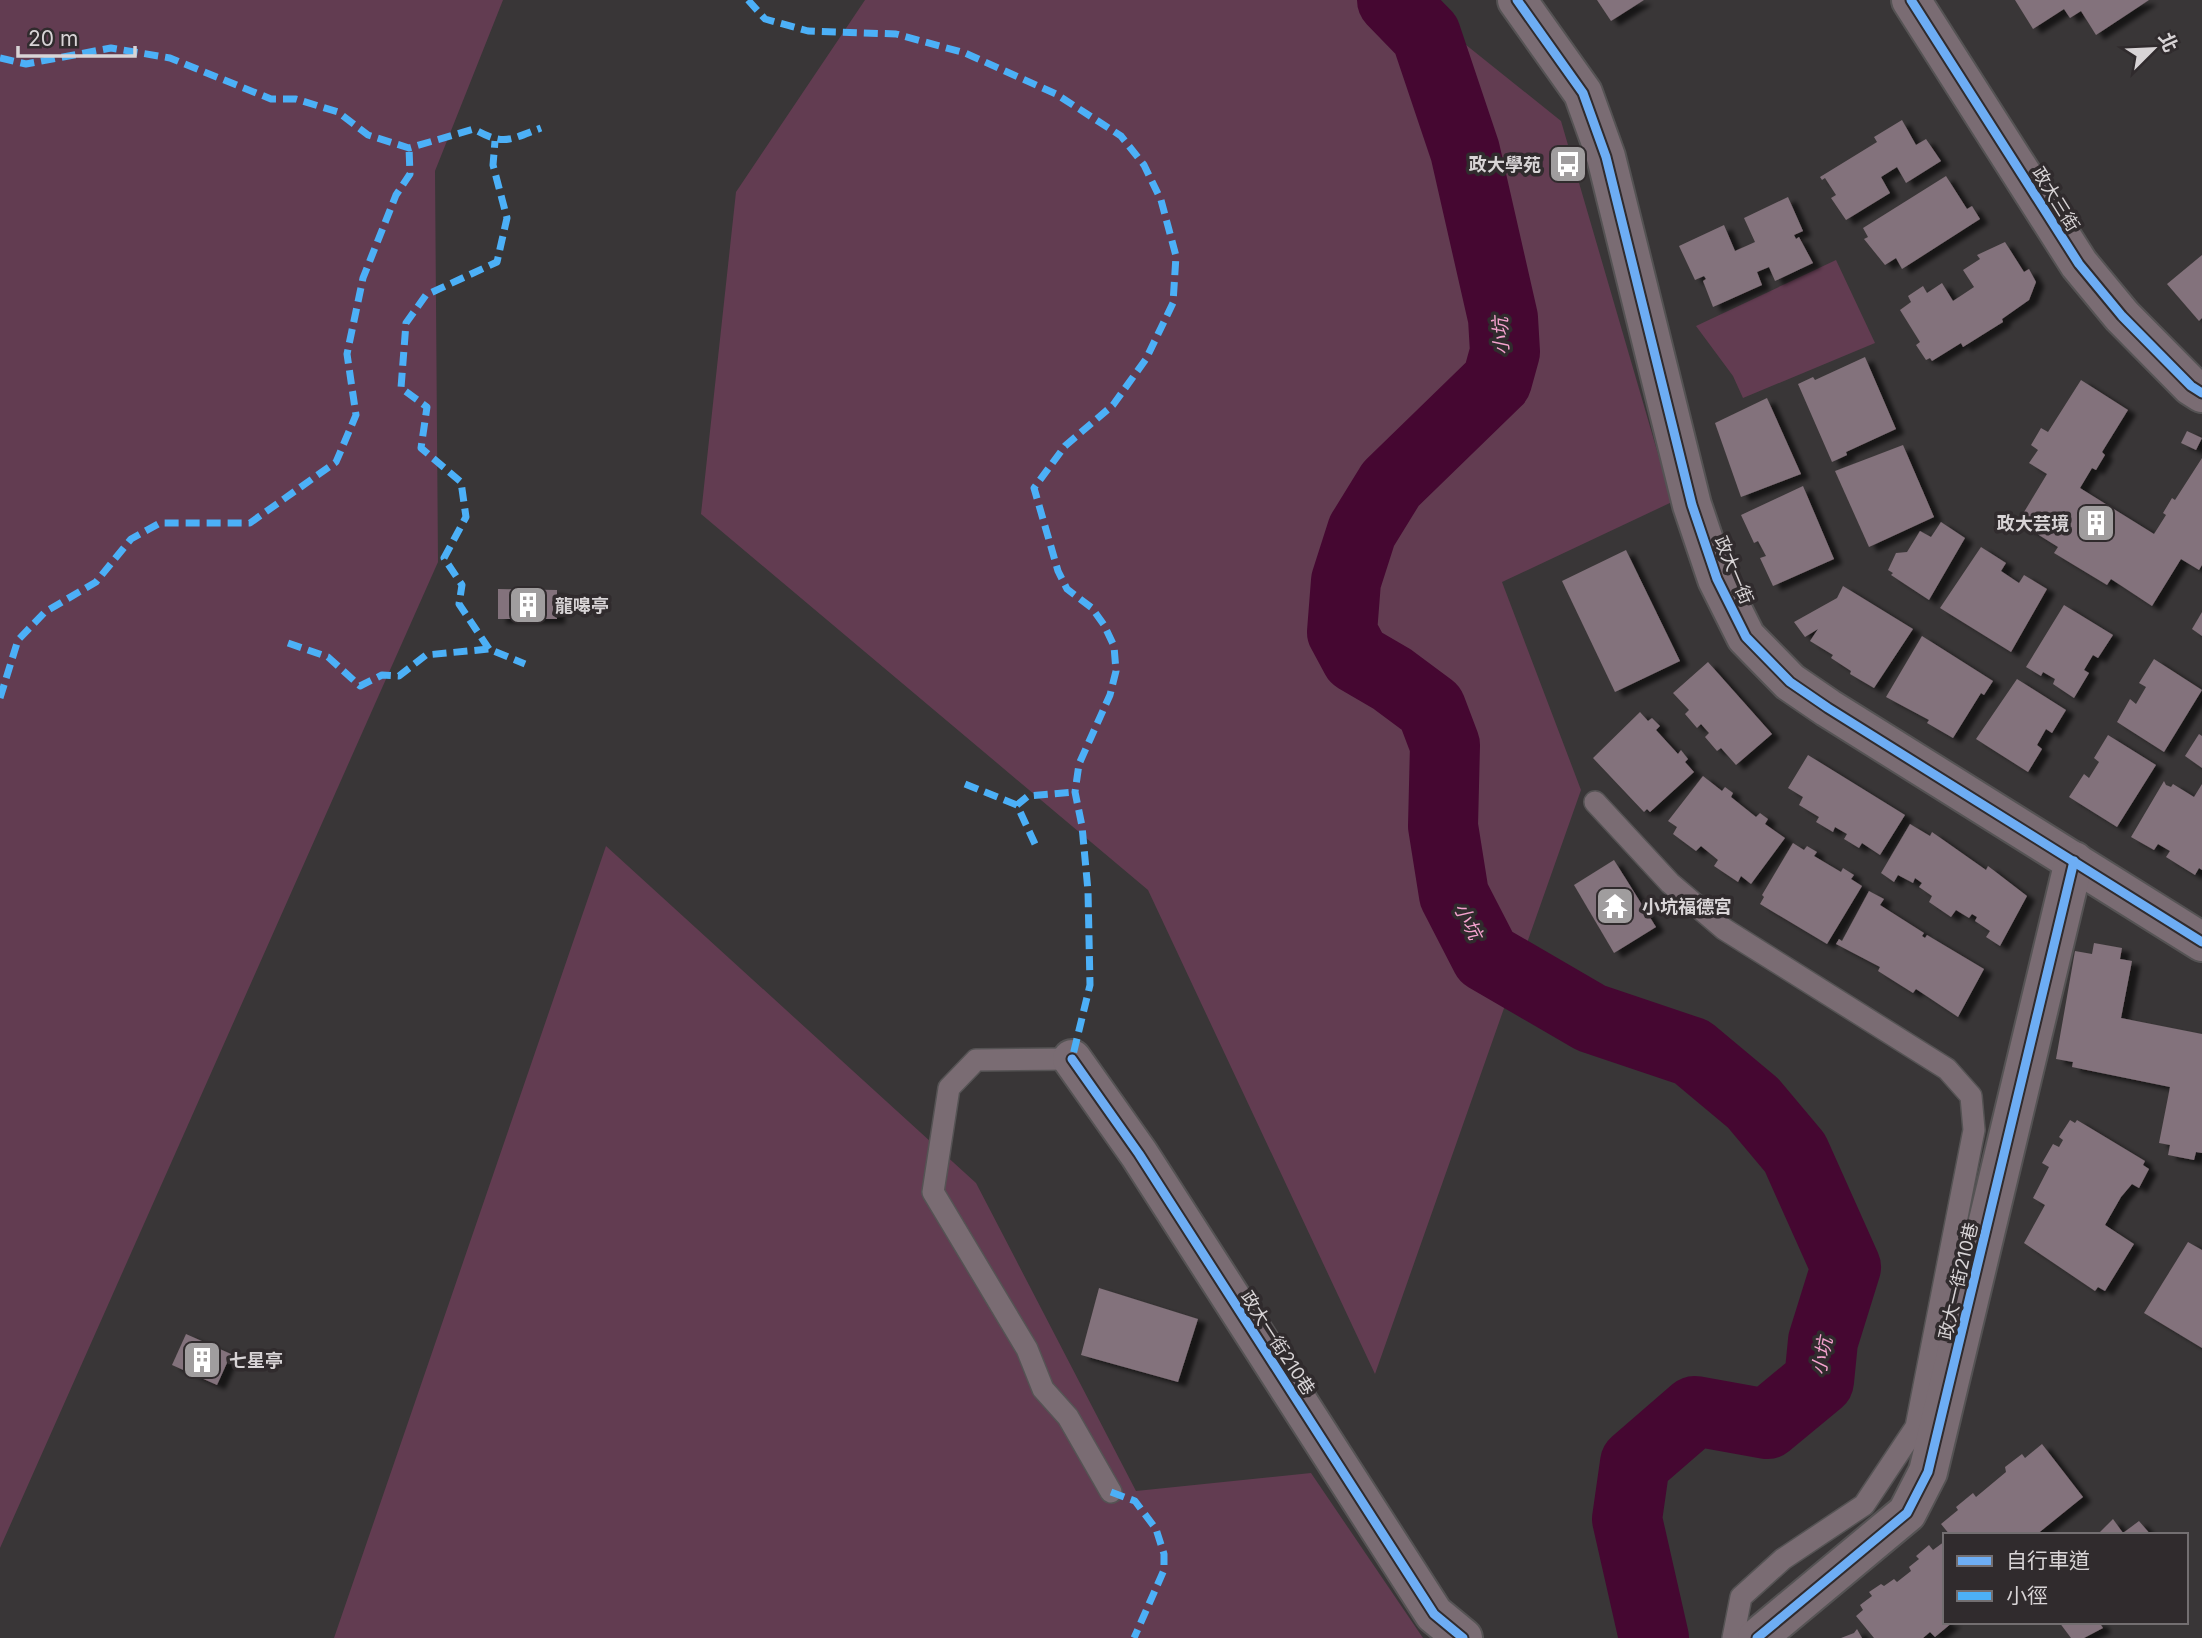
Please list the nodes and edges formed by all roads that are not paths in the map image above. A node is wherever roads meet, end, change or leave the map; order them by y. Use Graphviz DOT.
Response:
graph roads {
  1 [pos="1517,0"];
  2 [pos="1911,0"];
  3 [pos="2202,393"];
  4 [pos="1595,802"];
  5 [pos="2074,862"];
  6 [pos="2202,942"];
  7 [pos="1072,1059"];
  8 [pos="1111,1493"];
  9 [pos="1463,1638"];
  10 [pos="1733,1638"];
  11 [pos="1757,1638"];
  1 -- 5 [label="street, 政大一街"];
  2 -- 3 [label="street, 政大三街"];
  4 -- 10 [label="lane"];
  5 -- 6 [label="street, 政大一街"];
  5 -- 11 [label="street, 政大一街210巷"];
  7 -- 8 [label="lane, 政大一街210巷"];
  7 -- 9 [label="street, 政大一街210巷"];
}
